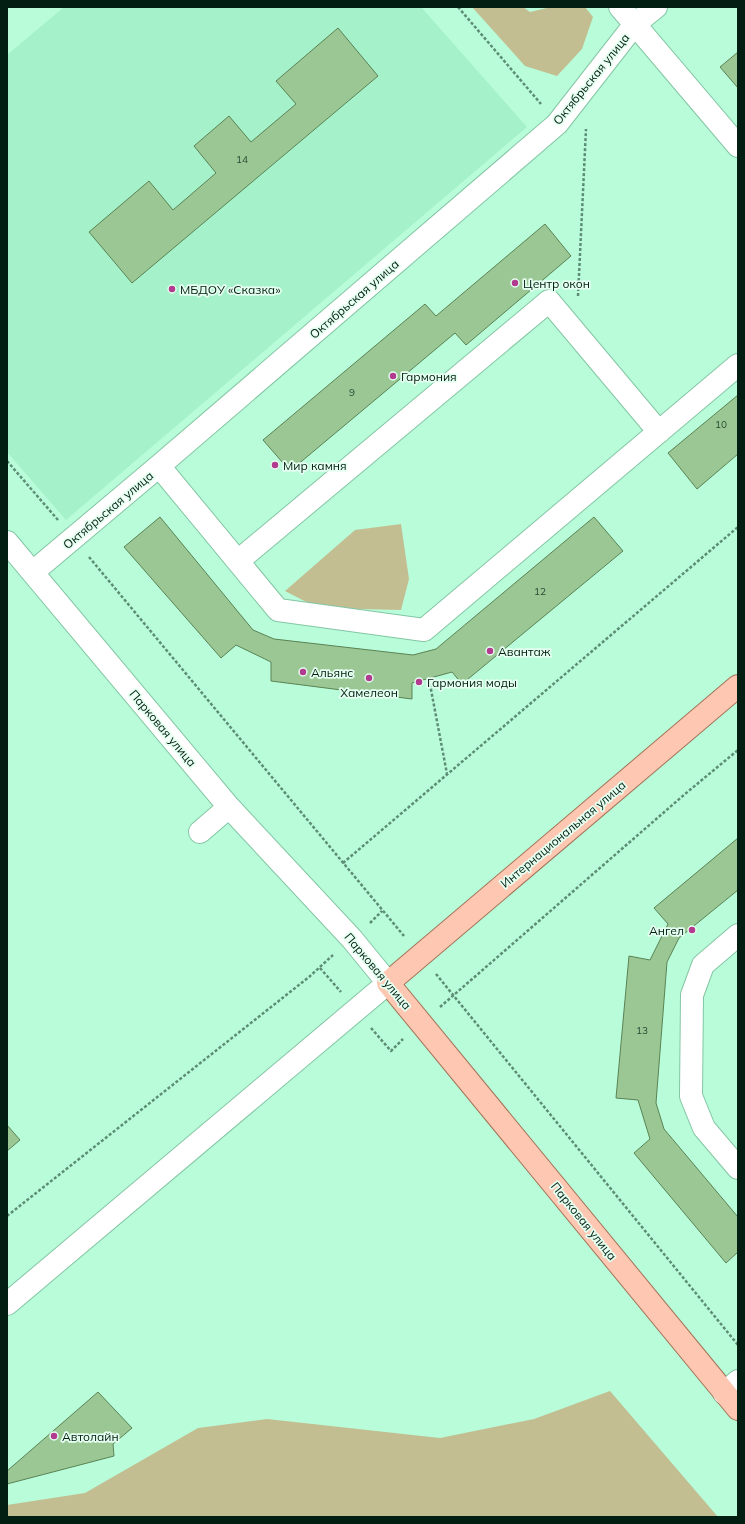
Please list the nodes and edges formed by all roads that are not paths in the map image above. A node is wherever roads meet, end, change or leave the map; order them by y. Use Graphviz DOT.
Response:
graph roads {
  1 [pos="620,7"];
  2 [pos="656,7"];
  3 [pos="635,24"];
  4 [pos="738,146"];
  5 [pos="738,365"];
  6 [pos="659,432"];
  7 [pos="160,466"];
  8 [pos="7,542"];
  9 [pos="238,561"];
  10 [pos="33,572"];
  11 [pos="738,686"];
  12 [pos="229,807"];
  13 [pos="200,832"];
  14 [pos="738,935"];
  15 [pos="388,983"];
  16 [pos="738,1168"];
  17 [pos="7,1304"];
  18 [pos="731,1387"];
  19 [pos="738,1409"];
  1 -- 3 [label="street"];
  2 -- 3 [label="street, Октябрьская улица"];
  3 -- 4 [label="street"];
  3 -- 7 [label="street, Октябрьская улица"];
  5 -- 6 [label="street"];
  6 -- 9 [label="street"];
  6 -- 9 [label="street"];
  7 -- 9 [label="street"];
  7 -- 10 [label="street, Октябрьская улица"];
  8 -- 10 [label="street, Парковая улица"];
  10 -- 12 [label="street, Парковая улица"];
  11 -- 15 [label="main road, Интернациональная улица"];
  12 -- 13 [label="street"];
  12 -- 15 [label="street, Парковая улица"];
  14 -- 16 [label="street"];
  15 -- 17 [label="street"];
  15 -- 18 [label="main road, Парковая улица"];
  18 -- 19 [label="main road, Парковая улица"];
}
